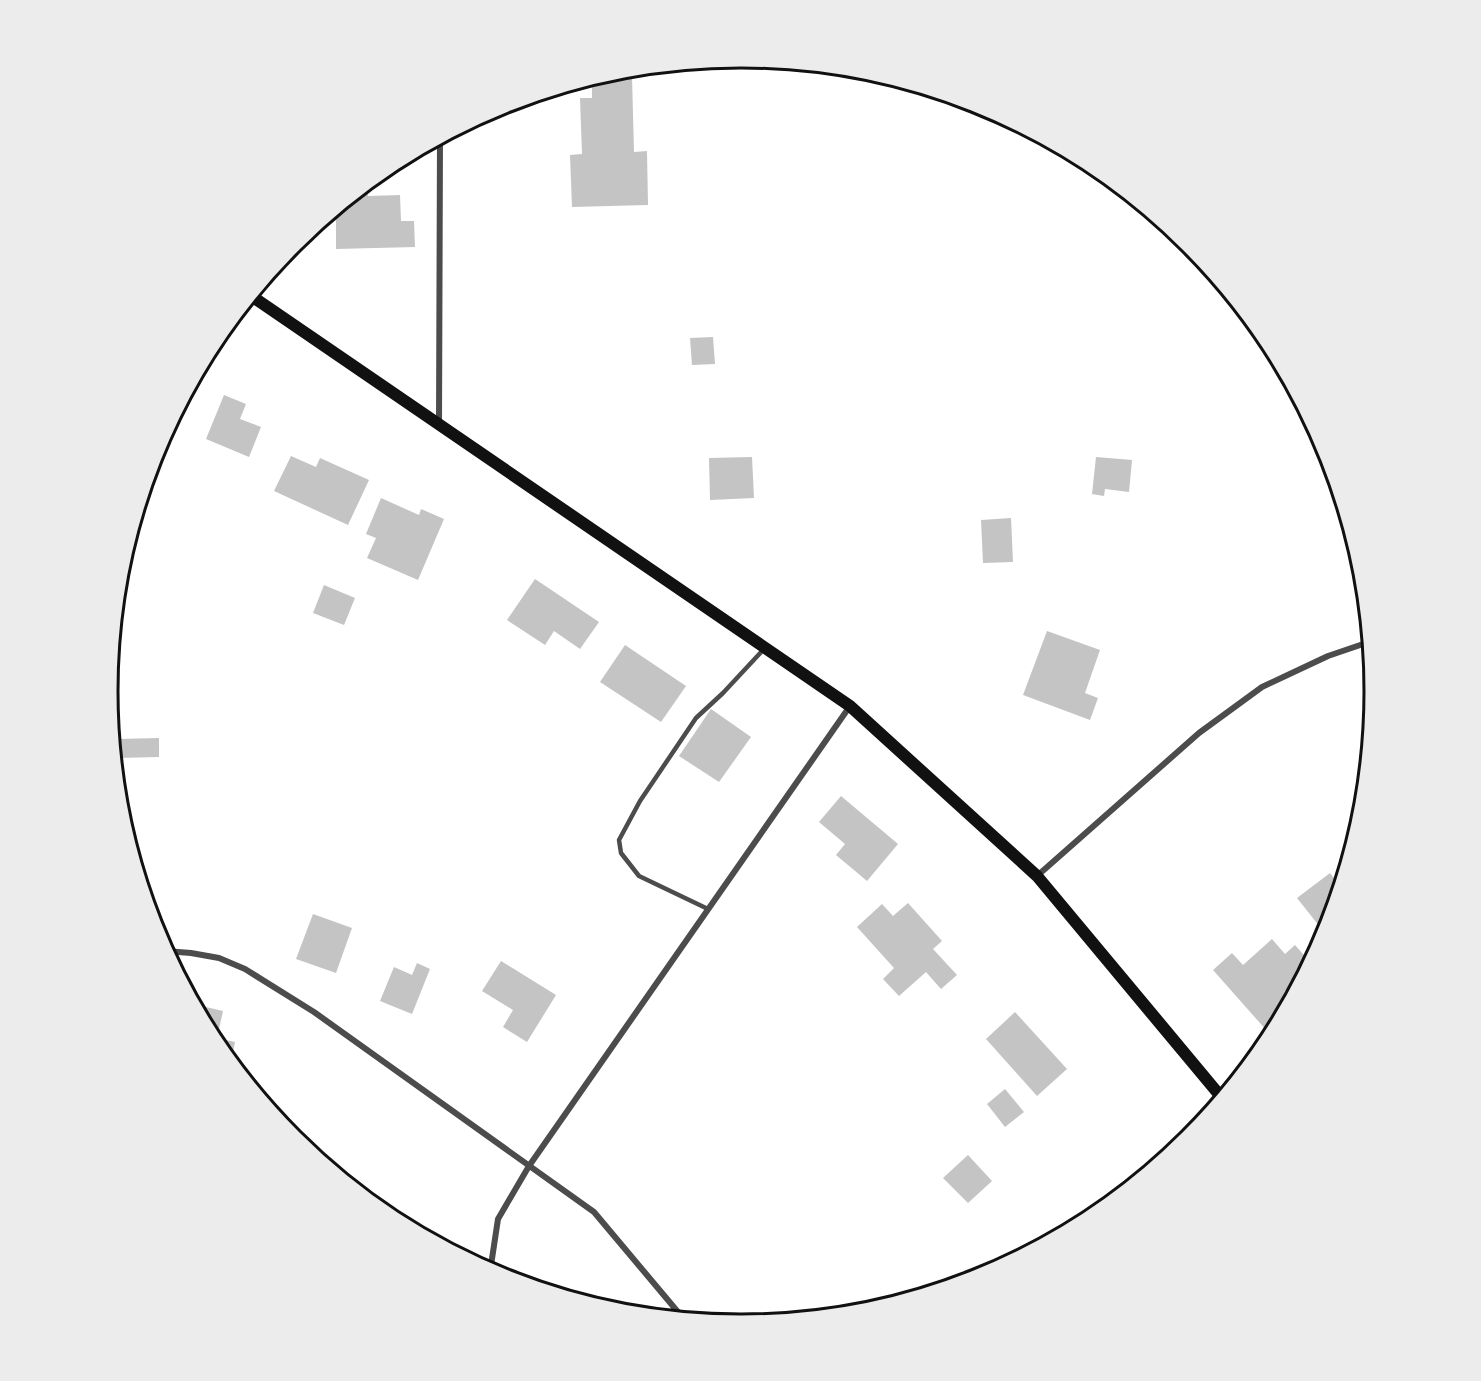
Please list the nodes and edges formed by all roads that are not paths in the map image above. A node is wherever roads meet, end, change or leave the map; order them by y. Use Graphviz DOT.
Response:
graph roads {
  1 [pos="440,145"];
  2 [pos="256,299"];
  3 [pos="439,424"];
  4 [pos="1361,645"];
  5 [pos="765,648"];
  6 [pos="850,706"];
  7 [pos="1037,876"];
  8 [pos="708,909"];
  9 [pos="175,951"];
  10 [pos="1217,1092"];
  11 [pos="529,1166"];
  12 [pos="492,1261"];
  13 [pos="676,1310"];
  1 -- 3 [label="street"];
  2 -- 3 [label="main road"];
  3 -- 5 [label="main road"];
  4 -- 7 [label="street"];
  5 -- 6 [label="main road"];
  5 -- 8 [label="lane"];
  6 -- 7 [label="main road"];
  6 -- 8 [label="street"];
  7 -- 10 [label="main road"];
  8 -- 11 [label="street"];
  9 -- 11 [label="street"];
  11 -- 12 [label="street"];
  11 -- 13 [label="street"];
}
